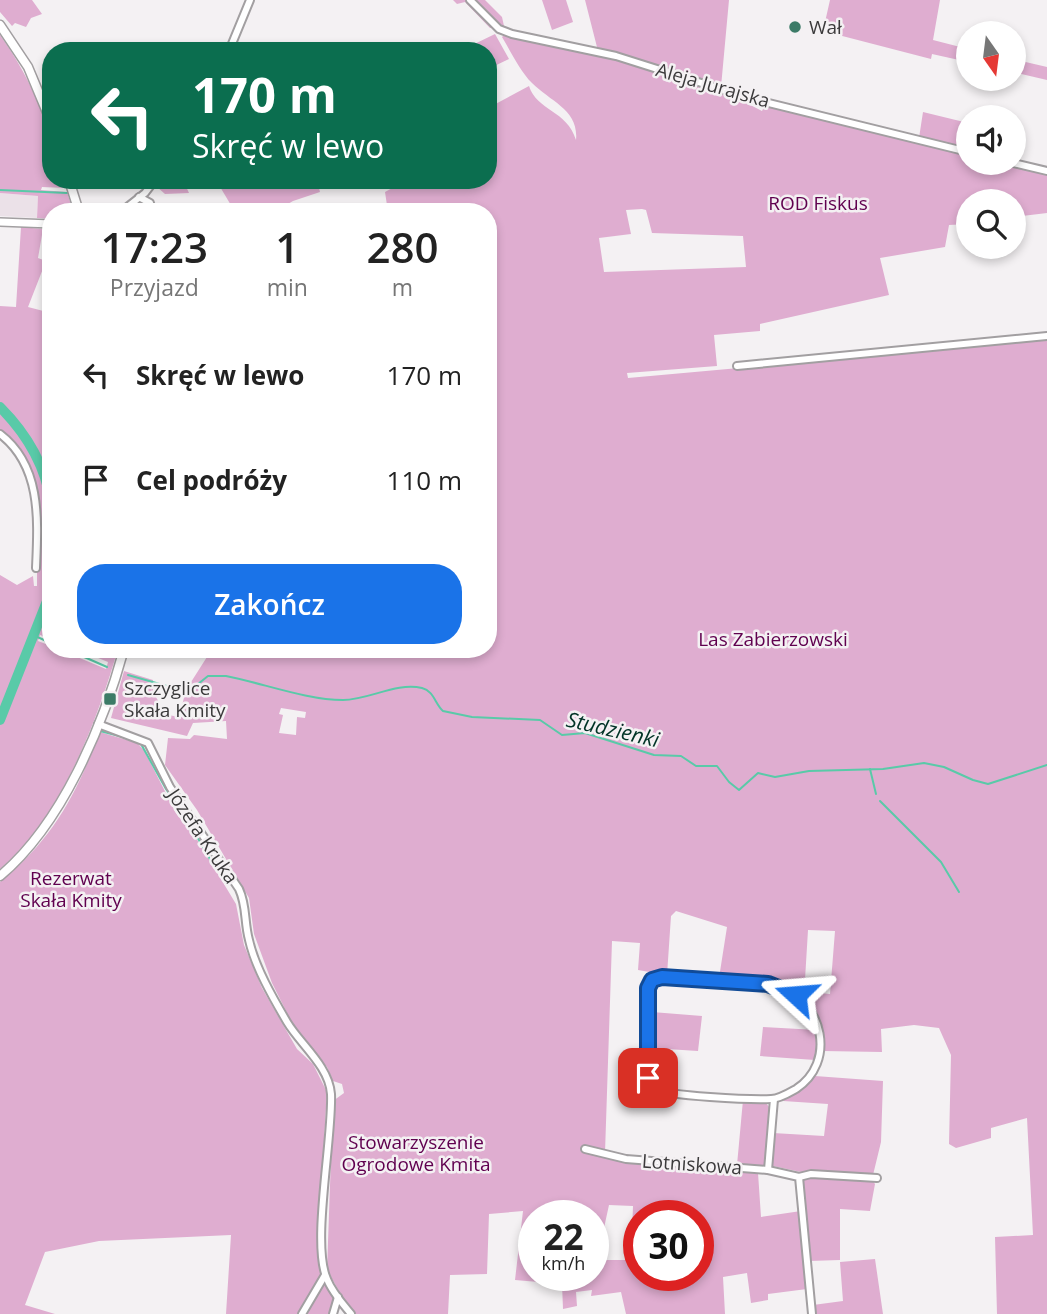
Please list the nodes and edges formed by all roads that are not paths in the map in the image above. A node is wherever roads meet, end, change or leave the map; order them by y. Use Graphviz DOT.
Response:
graph roads {
  1 [pos="470,0"];
  2 [pos="249,1"];
  3 [pos="0,25"];
  4 [pos="233,42"];
  5 [pos="42,101"];
  6 [pos="956,149"];
  7 [pos="1026,166"];
  8 [pos="1047,171"];
  9 [pos="147,189"];
  10 [pos="139,197"];
  11 [pos="132,203"];
  12 [pos="150,203"];
  13 [pos="0,222"];
  14 [pos="42,224"];
  15 [pos="1047,336"];
  16 [pos="737,366"];
  17 [pos="0,434"];
  18 [pos="36,568"];
  19 [pos="121,658"];
  20 [pos="96,723"];
  21 [pos="0,876"];
  22 [pos="774,1099"];
  23 [pos="585,1149"];
  24 [pos="768,1170"];
  25 [pos="799,1177"];
  26 [pos="877,1178"];
  27 [pos="325,1275"];
  28 [pos="338,1297"];
  29 [pos="302,1314"];
  30 [pos="333,1314"];
  31 [pos="351,1314"];
  32 [pos="812,1314"];
  1 -- 6 [label="street, Aleja Jurajska"];
  2 -- 4 [label="street"];
  3 -- 5 [label="main road"];
  7 -- 8 [label="street"];
  9 -- 10 [label="street"];
  10 -- 11 [label="street"];
  10 -- 12 [label="street"];
  13 -- 14 [label="street"];
  15 -- 16 [label="street"];
  17 -- 18 [label="street"];
  19 -- 20 [label="main road"];
  20 -- 21 [label="main road"];
  20 -- 27 [label="street, Józefa Kruka"];
  22 -- 22 [label="street"];
  22 -- 24 [label="street"];
  23 -- 24 [label="street, Lotniskowa"];
  24 -- 25 [label="street, Lotniskowa"];
  25 -- 26 [label="street, Lotniskowa"];
  25 -- 32 [label="street"];
  27 -- 28 [label="street"];
  27 -- 29 [label="street"];
  28 -- 30 [label="street"];
  28 -- 31 [label="street"];
}
